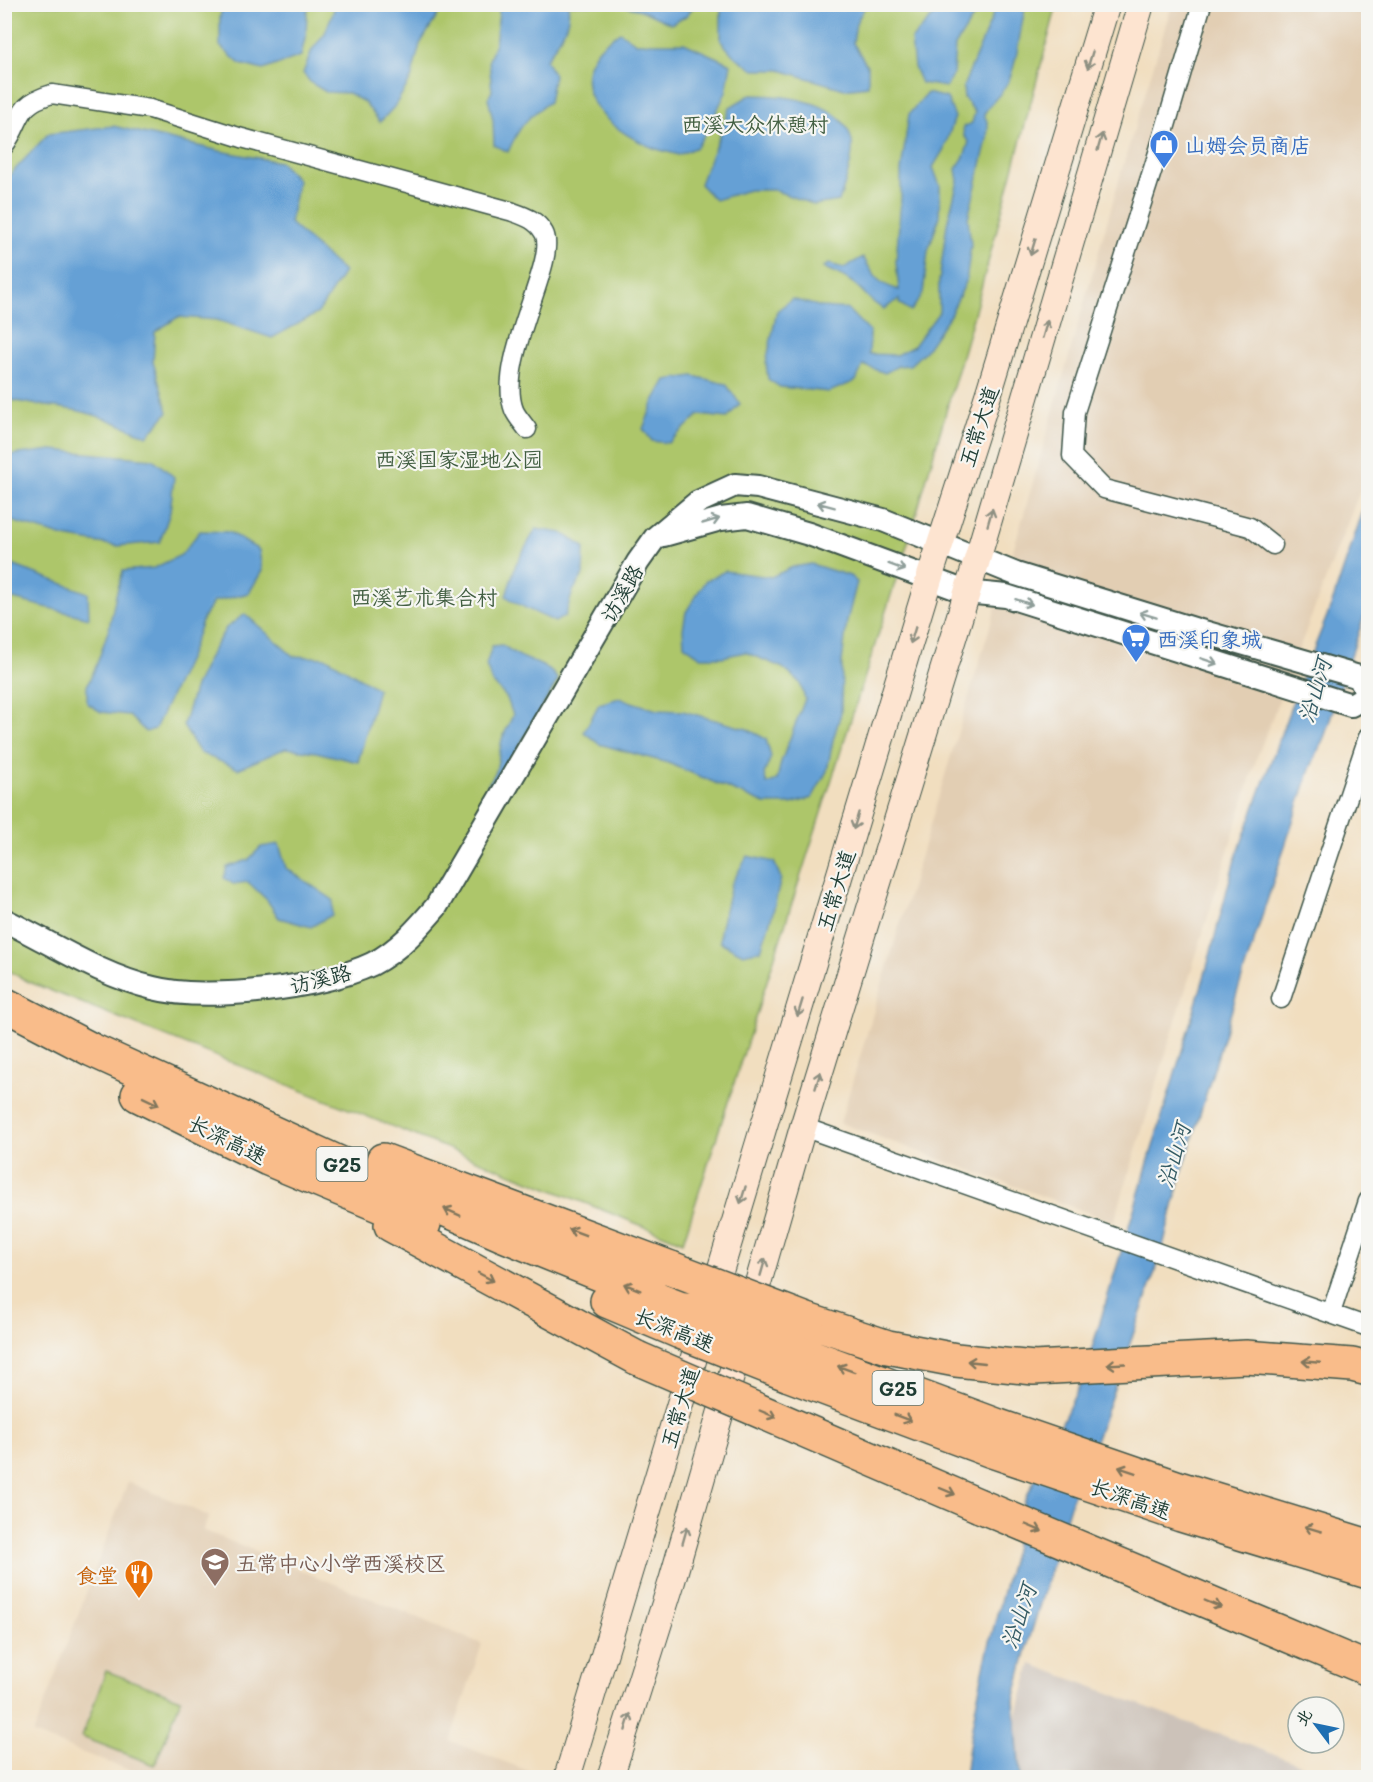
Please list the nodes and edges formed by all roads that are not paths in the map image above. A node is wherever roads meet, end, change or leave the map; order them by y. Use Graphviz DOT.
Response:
graph roads {
  1 [pos="1107,4"];
  2 [pos="1141,4"];
  3 [pos="1202,4"];
  4 [pos="4,146"];
  5 [pos="527,429"];
  6 [pos="655,538"];
  7 [pos="940,544"];
  8 [pos="1273,545"];
  9 [pos="977,560"];
  10 [pos="930,579"];
  11 [pos="966,592"];
  12 [pos="1362,693"];
  13 [pos="1368,737"];
  14 [pos="4,920"];
  15 [pos="1281,999"];
  16 [pos="4,1004"];
  17 [pos="4,1029"];
  18 [pos="92,1050"];
  19 [pos="803,1128"];
  20 [pos="268,1159"];
  21 [pos="1368,1201"];
  22 [pos="1331,1313"];
  23 [pos="683,1320"];
  24 [pos="1368,1327"];
  25 [pos="1368,1369"];
  26 [pos="1181,1502"];
  27 [pos="1368,1546"];
  28 [pos="1368,1572"];
  29 [pos="1368,1586"];
  30 [pos="1368,1669"];
  31 [pos="567,1778"];
  32 [pos="610,1778"];
  1 -- 7 [label="main road, 五常大道, one-way"];
  9 -- 2 [label="main road, 五常大道, one-way"];
  3 -- 8 [label="street"];
  4 -- 5 [label="street"];
  7 -- 6 [label="street, 访溪路, one-way"];
  6 -- 10 [label="street, one-way"];
  6 -- 14 [label="street, 访溪路"];
  7 -- 9 [label="street, 访溪路"];
  7 -- 10 [label="main road, 五常大道"];
  9 -- 11 [label="main road, 五常大道"];
  12 -- 9 [label="street, 访溪路, one-way"];
  10 -- 11 [label="street"];
  10 -- 31 [label="main road, 五常大道, one-way"];
  11 -- 12 [label="street, one-way"];
  19 -- 11 [label="main road, 五常大道, one-way"];
  13 -- 15 [label="street"];
  16 -- 18 [label="highway, 长深高速 / G25"];
  17 -- 20 [label="highway, 长深高速 / G25, one-way"];
  23 -- 18 [label="highway, 长深高速 / G25, one-way"];
  25 -- 18 [label="highway, one-way, bridge"];
  19 -- 22 [label="street"];
  32 -- 19 [label="main road, 五常大道, one-way"];
  20 -- 23 [label="highway, 长深高速 / G25"];
  20 -- 30 [label="highway, one-way, bridge"];
  21 -- 22 [label="street"];
  22 -- 24 [label="street"];
  23 -- 26 [label="highway, 长深高速 / G25, bridge"];
  27 -- 26 [label="highway, 长深高速 / G25, one-way"];
  26 -- 28 [label="highway, 长深高速 / G25"];
  26 -- 29 [label="highway"];
}
